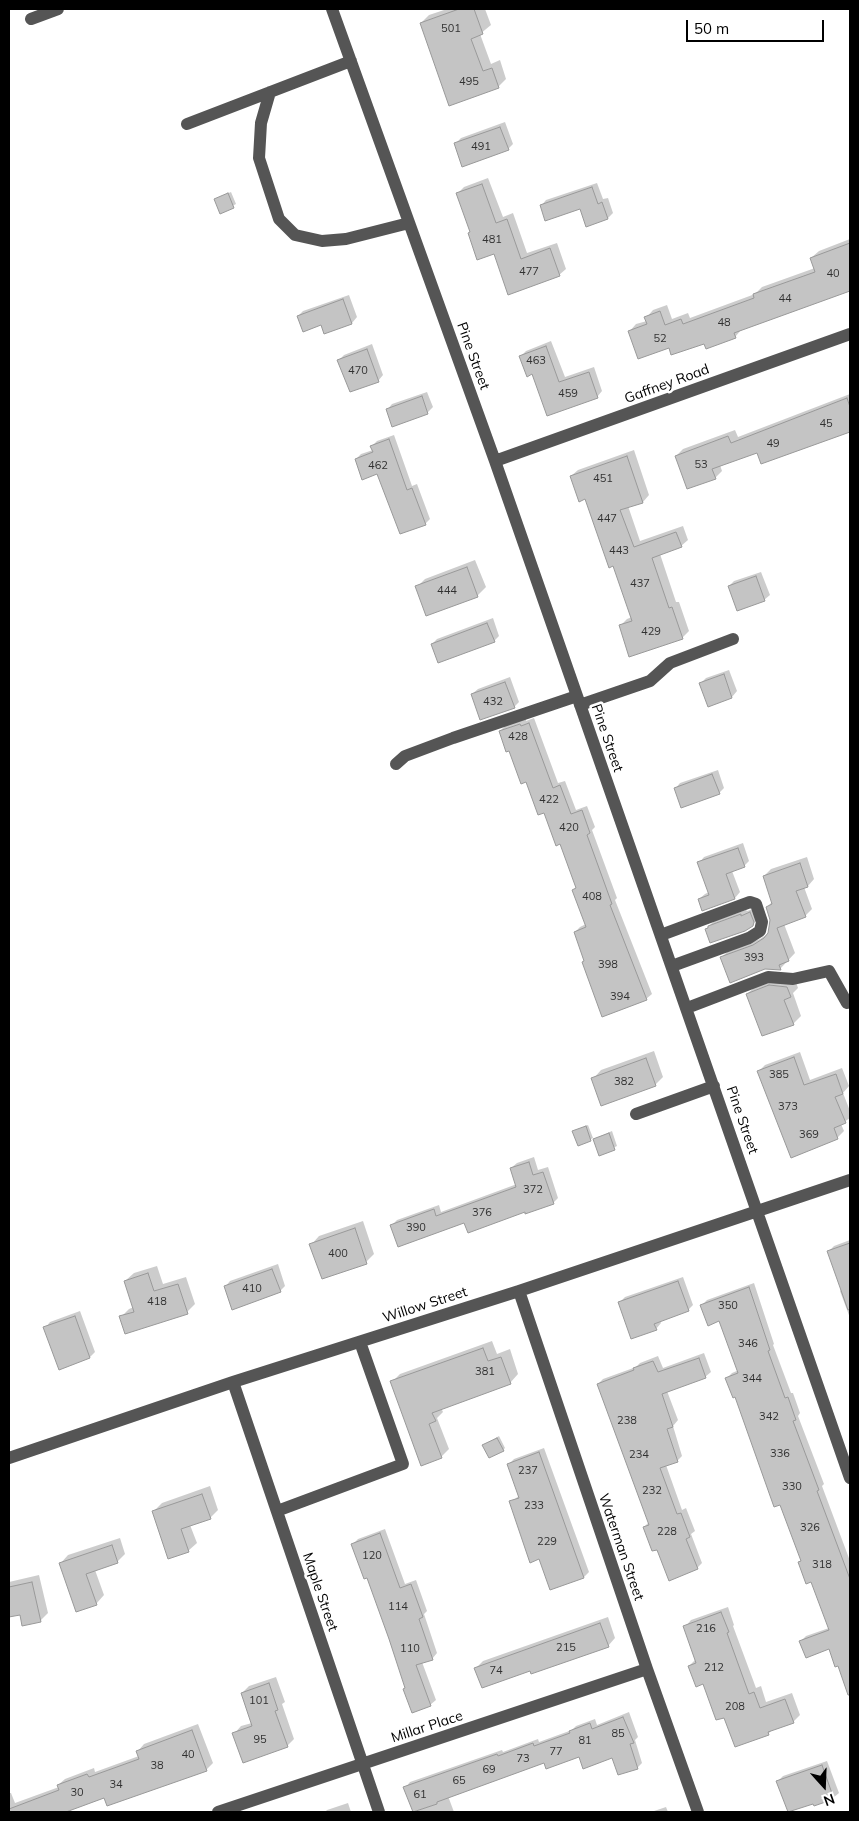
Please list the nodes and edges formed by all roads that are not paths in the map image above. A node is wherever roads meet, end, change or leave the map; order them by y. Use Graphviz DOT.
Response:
graph roads {
  1 [pos="58,9"];
  2 [pos="332,9"];
  3 [pos="31,19"];
  4 [pos="351,61"];
  5 [pos="270,92"];
  6 [pos="187,124"];
  7 [pos="409,222"];
  8 [pos="850,334"];
  9 [pos="494,461"];
  10 [pos="733,639"];
  11 [pos="579,701"];
  12 [pos="396,764"];
  13 [pos="661,935"];
  14 [pos="672,966"];
  15 [pos="847,1003"];
  16 [pos="687,1008"];
  17 [pos="714,1086"];
  18 [pos="636,1114"];
  19 [pos="850,1180"];
  20 [pos="758,1212"];
  21 [pos="519,1291"];
  22 [pos="360,1342"];
  23 [pos="233,1382"];
  24 [pos="9,1458"];
  25 [pos="850,1478"];
  26 [pos="277,1511"];
  27 [pos="647,1669"];
  28 [pos="363,1764"];
  29 [pos="218,1812"];
  30 [pos="379,1812"];
  31 [pos="698,1812"];
  1 -- 3 [label="street"];
  2 -- 4 [label="street, Pine Street"];
  4 -- 5 [label="street"];
  4 -- 7 [label="street, Pine Street"];
  5 -- 6 [label="street"];
  5 -- 7 [label="street"];
  7 -- 9 [label="street, Pine Street"];
  8 -- 9 [label="street, Gaffney Road"];
  9 -- 11 [label="street, Pine Street"];
  10 -- 11 [label="street"];
  11 -- 12 [label="street"];
  11 -- 13 [label="street, Pine Street"];
  13 -- 14 [label="street, Pine Street"];
  13 -- 14 [label="street"];
  14 -- 16 [label="street, Pine Street"];
  15 -- 16 [label="street"];
  16 -- 17 [label="street, Pine Street"];
  17 -- 18 [label="street"];
  17 -- 20 [label="street, Pine Street"];
  19 -- 20 [label="street, Willow Street"];
  20 -- 21 [label="street, Willow Street"];
  20 -- 25 [label="street, Pine Street"];
  21 -- 22 [label="street, Willow Street"];
  21 -- 27 [label="street, Waterman Street"];
  22 -- 23 [label="street, Willow Street"];
  22 -- 26 [label="street"];
  23 -- 24 [label="street, Willow Street"];
  23 -- 26 [label="street, Maple Street"];
  26 -- 28 [label="street, Maple Street"];
  27 -- 28 [label="street, Millar Place"];
  27 -- 31 [label="street, Waterman Street"];
  28 -- 29 [label="street, Millar Place"];
  28 -- 30 [label="street, Maple Street"];
}
